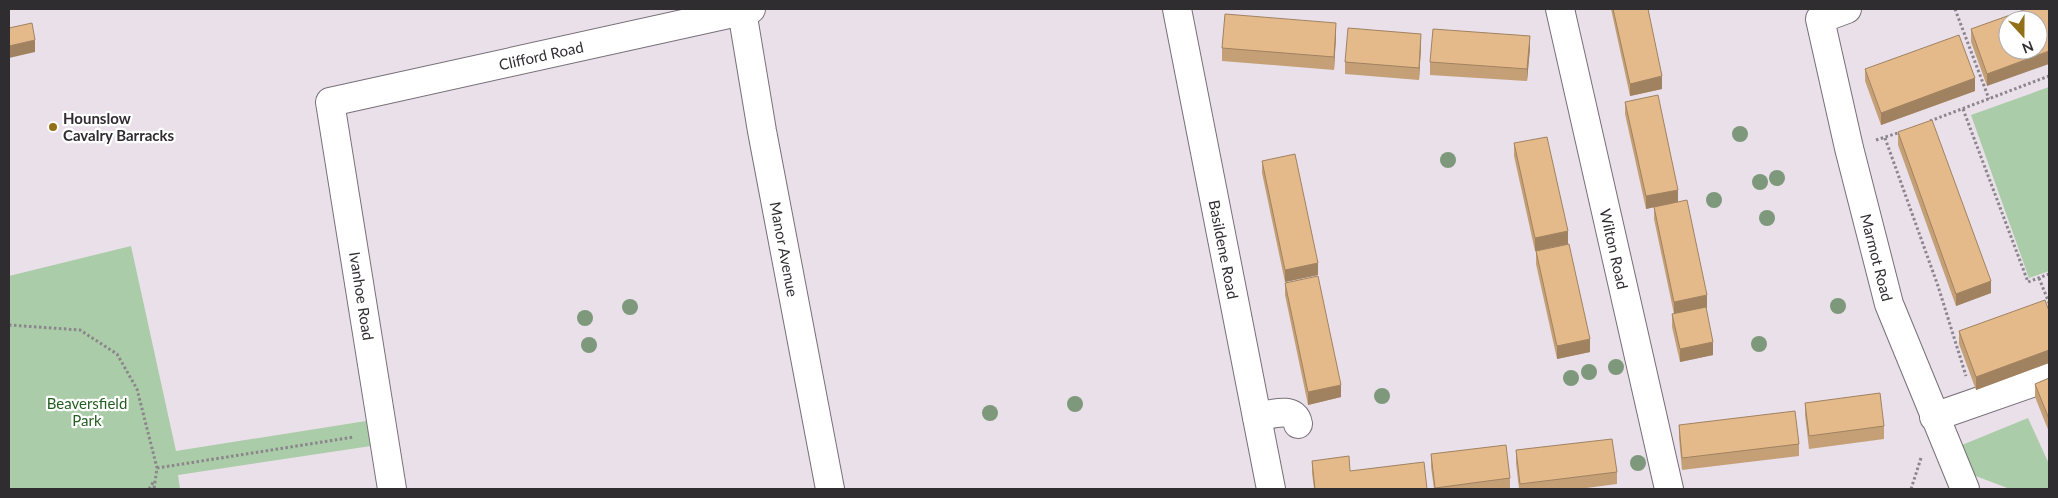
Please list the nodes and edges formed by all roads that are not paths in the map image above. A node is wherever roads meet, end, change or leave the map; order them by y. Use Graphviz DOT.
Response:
graph roads {
  1 [pos="1177,9"];
  2 [pos="1560,9"];
  3 [pos="1847,9"];
  4 [pos="746,10"];
  5 [pos="1818,14"];
  6 [pos="330,102"];
  7 [pos="2049,377"];
  8 [pos="1257,417"];
  9 [pos="1934,417"];
  10 [pos="1298,424"];
  11 [pos="392,489"];
  12 [pos="830,489"];
  13 [pos="1271,489"];
  14 [pos="1669,489"];
  15 [pos="1962,489"];
  1 -- 8 [label="street, Basildene Road"];
  2 -- 14 [label="street, Wilton Road"];
  3 -- 5 [label="street, Marmot Road"];
  4 -- 6 [label="street, Clifford Road"];
  4 -- 12 [label="street, Manor Avenue"];
  5 -- 9 [label="street, Marmot Road"];
  6 -- 11 [label="street, Ivanhoe Road"];
  7 -- 9 [label="street"];
  8 -- 10 [label="street"];
  8 -- 13 [label="street, Basildene Road"];
  9 -- 15 [label="street, Marmot Road"];
}
